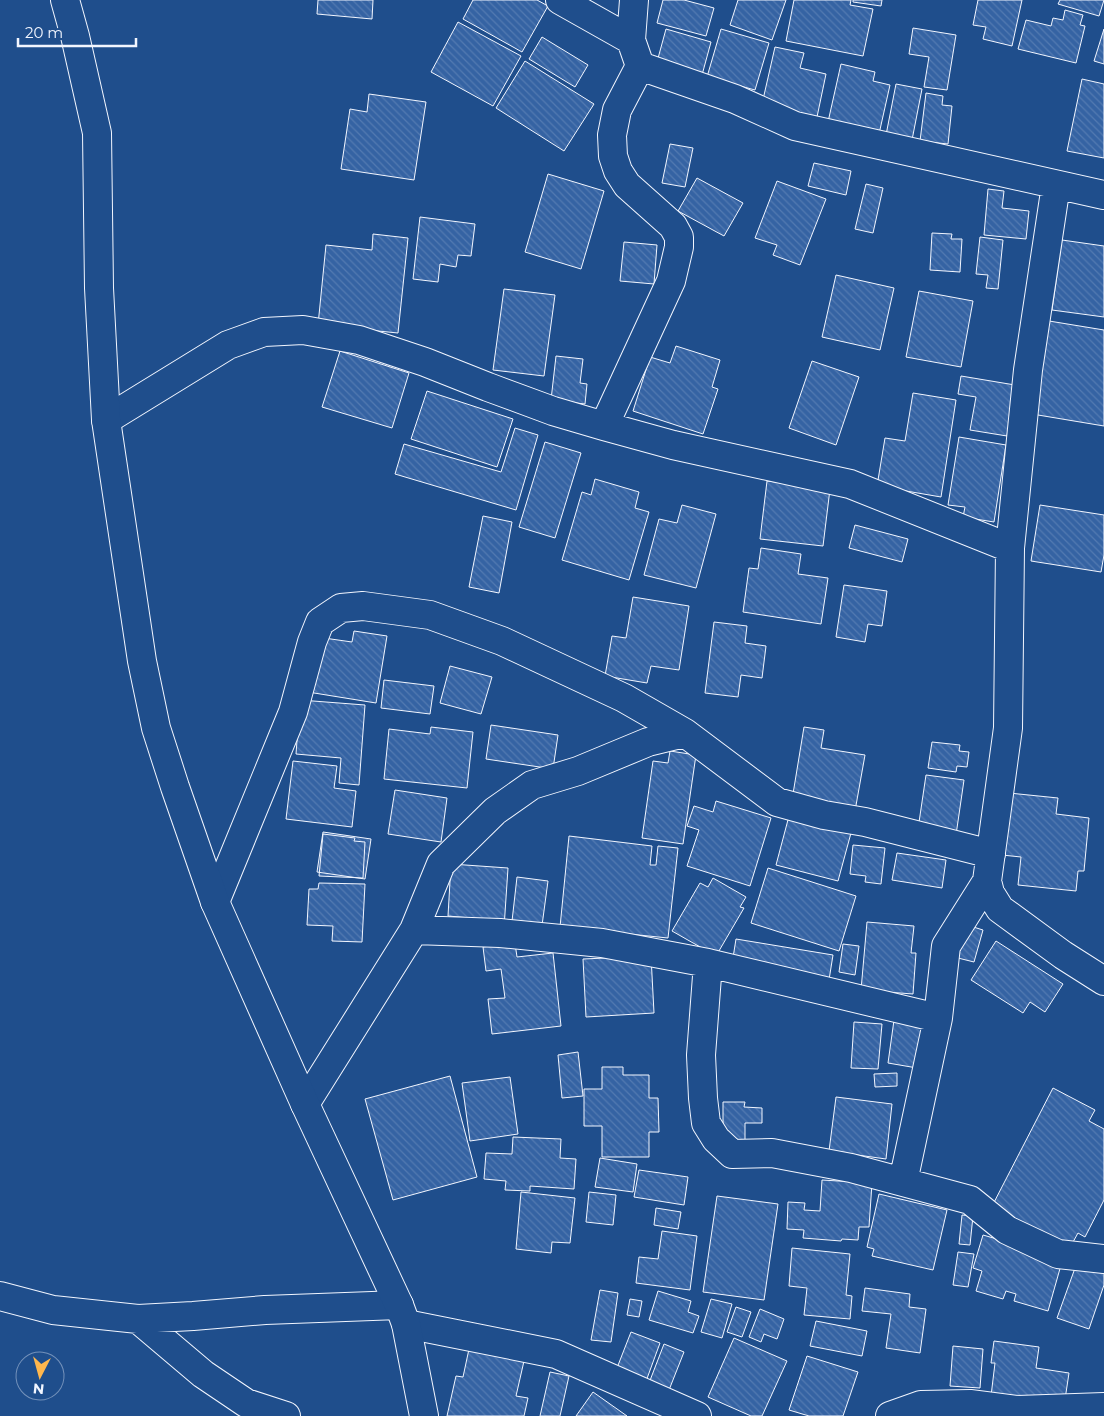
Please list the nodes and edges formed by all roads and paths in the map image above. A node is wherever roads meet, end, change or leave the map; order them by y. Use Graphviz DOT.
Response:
graph roads {
  1 [pos="65,0"];
  2 [pos="560,0"];
  3 [pos="634,0"];
  4 [pos="631,40"];
  5 [pos="640,66"];
  6 [pos="1056,185"];
  7 [pos="1104,195"];
  8 [pos="106,420"];
  9 [pos="604,426"];
  10 [pos="1010,548"];
  11 [pos="685,733"];
  12 [pos="989,868"];
  13 [pos="215,902"];
  14 [pos="414,930"];
  15 [pos="708,963"];
  16 [pos="1104,981"];
  17 [pos="938,1018"];
  18 [pos="305,1104"];
  19 [pos="903,1182"];
  20 [pos="1104,1259"];
  21 [pos="0,1296"];
  22 [pos="403,1314"];
  23 [pos="138,1319"];
  24 [pos="1104,1407"];
  25 [pos="286,1416"];
  26 [pos="424,1416"];
  27 [pos="697,1416"];
  28 [pos="890,1416"];
  1 -- 8 [label="street"];
  2 -- 4 [label="street"];
  3 -- 4 [label="street"];
  4 -- 5 [label="street"];
  5 -- 6 [label="street"];
  5 -- 9 [label="street"];
  6 -- 7 [label="street"];
  6 -- 10 [label="street"];
  8 -- 9 [label="street"];
  8 -- 13 [label="street"];
  9 -- 10 [label="street"];
  10 -- 12 [label="street"];
  11 -- 12 [label="street"];
  11 -- 13 [label="street"];
  11 -- 14 [label="street"];
  12 -- 16 [label="street"];
  12 -- 17 [label="street"];
  13 -- 18 [label="street"];
  14 -- 15 [label="street"];
  14 -- 18 [label="street"];
  15 -- 17 [label="street"];
  15 -- 19 [label="street"];
  17 -- 19 [label="street"];
  18 -- 22 [label="street"];
  19 -- 20 [label="street"];
  21 -- 23 [label="street"];
  22 -- 23 [label="street"];
  22 -- 26 [label="street"];
  22 -- 27 [label="street"];
  23 -- 25 [label="street"];
  24 -- 28 [label="street"];
}
